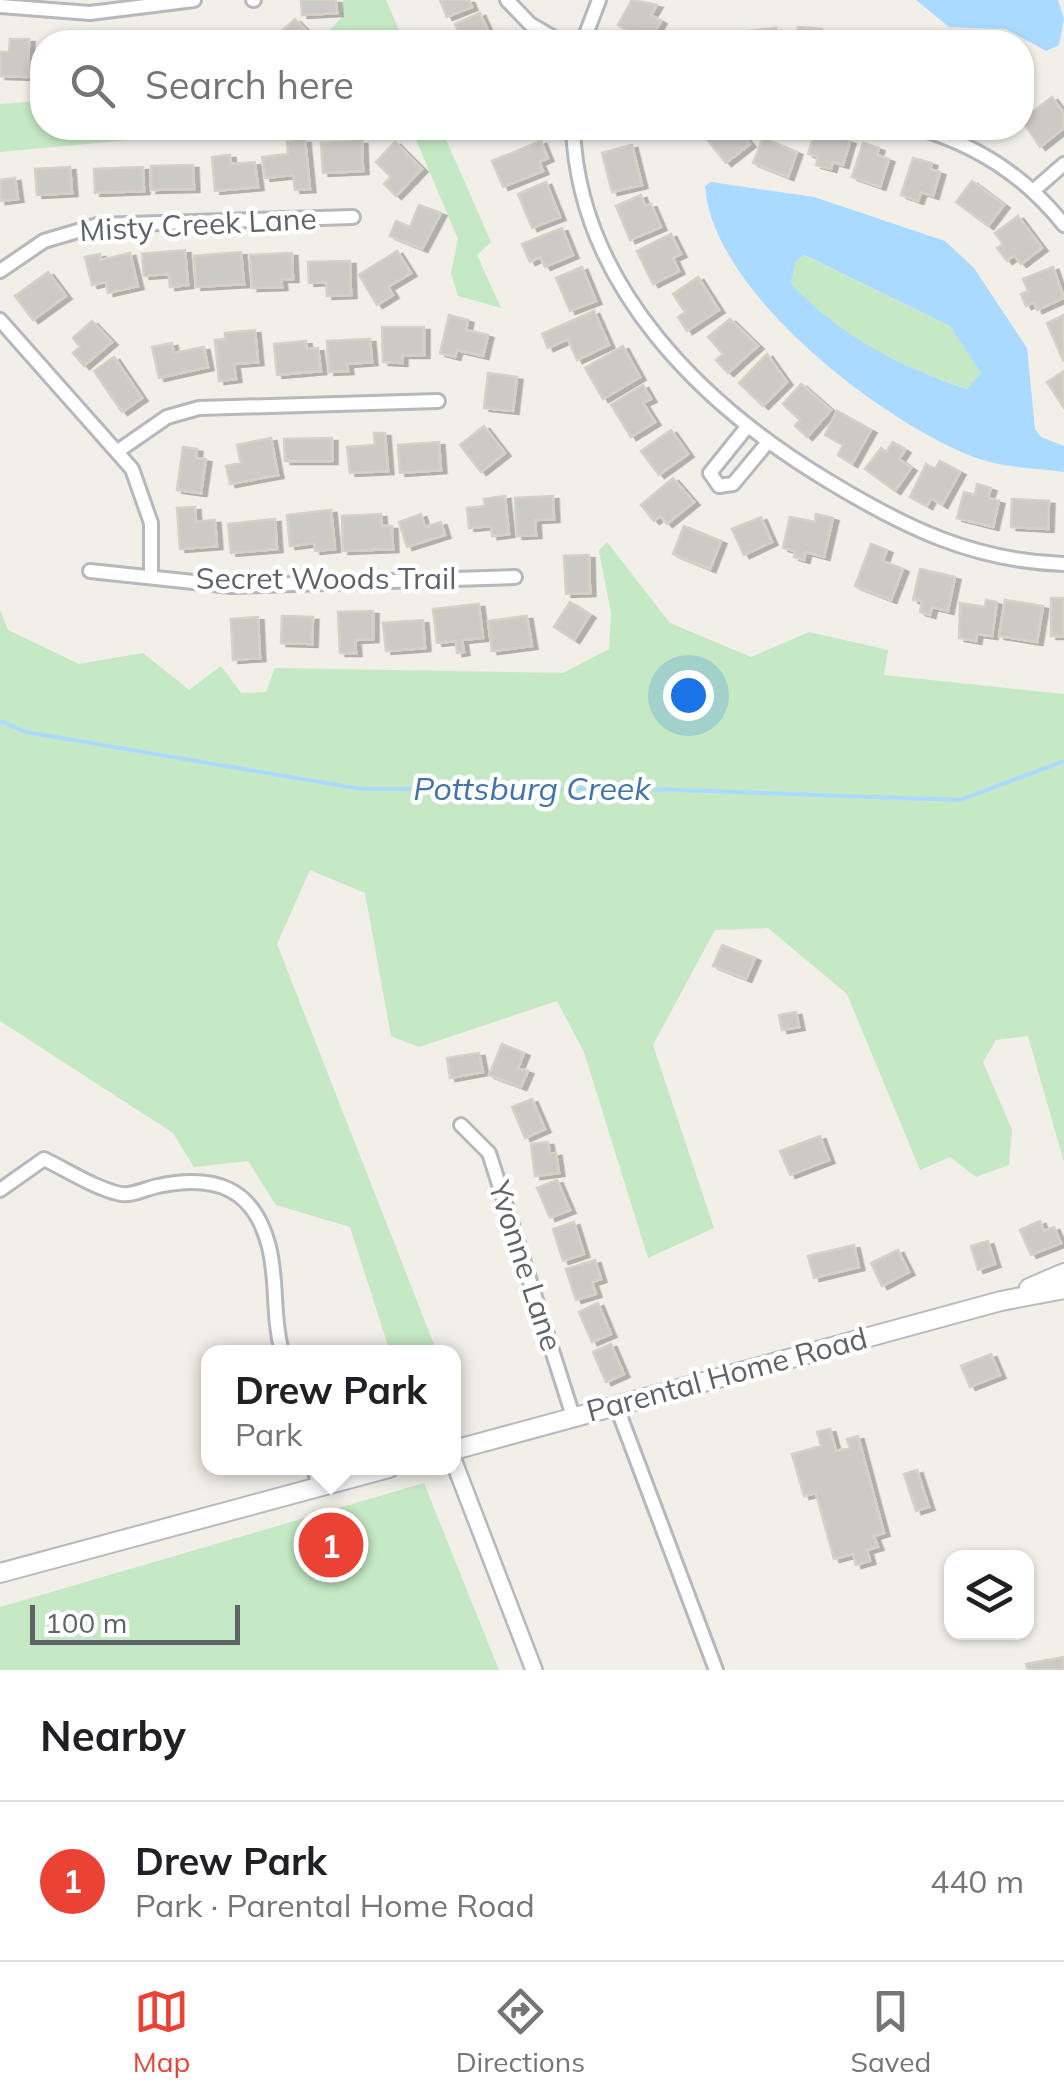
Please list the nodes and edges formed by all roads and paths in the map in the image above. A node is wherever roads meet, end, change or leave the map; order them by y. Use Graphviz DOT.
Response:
graph roads {
  1 [pos="507,0"];
  2 [pos="598,0"];
  3 [pos="186,1"];
  4 [pos="0,6"];
  5 [pos="540,30"];
  6 [pos="587,30"];
  7 [pos="575,140"];
  8 [pos="948,140"];
  9 [pos="1064,164"];
  10 [pos="1033,190"];
  11 [pos="353,217"];
  12 [pos="1064,226"];
  13 [pos="0,270"];
  14 [pos="0,320"];
  15 [pos="438,401"];
  16 [pos="746,427"];
  17 [pos="768,442"];
  18 [pos="118,452"];
  19 [pos="1064,564"];
  20 [pos="90,571"];
  21 [pos="151,576"];
  22 [pos="514,577"];
  23 [pos="461,1125"];
  24 [pos="0,1190"];
  25 [pos="1064,1273"];
  26 [pos="1064,1289"];
  27 [pos="1002,1300"];
  28 [pos="280,1345"];
  29 [pos="616,1405"];
  30 [pos="573,1416"];
  31 [pos="461,1448"];
  32 [pos="316,1475"];
  33 [pos="363,1475"];
  34 [pos="459,1475"];
  35 [pos="319,1487"];
  36 [pos="0,1572"];
  37 [pos="534,1670"];
  38 [pos="716,1670"];
  1 -- 5 [label="street"];
  2 -- 6 [label="street"];
  3 -- 4 [label="street"];
  7 -- 16 [label="street"];
  8 -- 10 [label="street"];
  9 -- 10 [label="street"];
  10 -- 12 [label="street"];
  11 -- 13 [label="street, Misty Creek Lane"];
  14 -- 18 [label="street, Secret Woods Trail"];
  15 -- 18 [label="street"];
  16 -- 17 [label="street"];
  16 -- 17 [label="street"];
  17 -- 19 [label="street"];
  18 -- 21 [label="street, Secret Woods Trail"];
  20 -- 21 [label="street"];
  21 -- 22 [label="street, Secret Woods Trail"];
  23 -- 30 [label="street, Yvonne Lane"];
  24 -- 28 [label="street"];
  25 -- 27 [label="main road, Parental Home Road"];
  26 -- 27 [label="main road, Parental Home Road"];
  27 -- 29 [label="main road, Parental Home Road"];
  29 -- 30 [label="main road, Parental Home Road"];
  29 -- 38 [label="street"];
  30 -- 31 [label="main road, Parental Home Road"];
  32 -- 35 [label="street"];
  33 -- 35 [label="main road"];
  34 -- 37 [label="street"];
  35 -- 36 [label="main road"];
}
